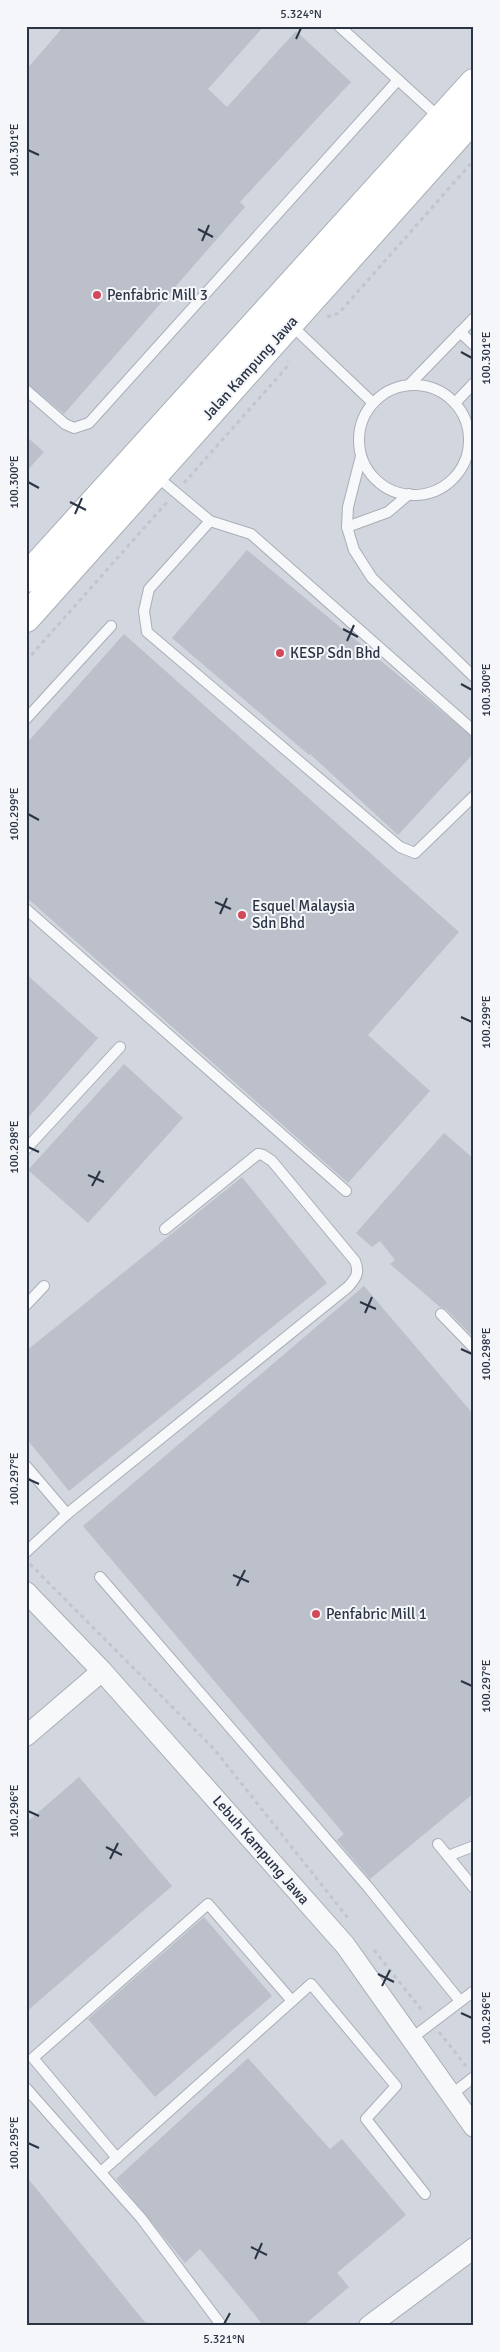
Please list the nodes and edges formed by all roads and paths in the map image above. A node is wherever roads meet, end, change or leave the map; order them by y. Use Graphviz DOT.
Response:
graph roads {
  1 [pos="339,26"];
  2 [pos="398,80"];
  3 [pos="459,114"];
  4 [pos="474,160"];
  5 [pos="474,318"];
  6 [pos="284,319"];
  7 [pos="460,332"];
  8 [pos="474,345"];
  9 [pos="474,383"];
  10 [pos="409,385"];
  11 [pos="26,390"];
  12 [pos="373,402"];
  13 [pos="455,402"];
  14 [pos="464,417"];
  15 [pos="474,426"];
  16 [pos="361,456"];
  17 [pos="145,466"];
  18 [pos="175,492"];
  19 [pos="408,494"];
  20 [pos="210,521"];
  21 [pos="347,527"];
  22 [pos="26,578"];
  23 [pos="26,618"];
  24 [pos="112,626"];
  25 [pos="26,661"];
  26 [pos="474,677"];
  27 [pos="26,719"];
  28 [pos="474,731"];
  29 [pos="474,796"];
  30 [pos="26,909"];
  31 [pos="120,1047"];
  32 [pos="26,1148"];
  33 [pos="346,1190"];
  34 [pos="165,1229"];
  35 [pos="44,1286"];
  36 [pos="26,1305"];
  37 [pos="441,1314"];
  38 [pos="474,1348"];
  39 [pos="26,1466"];
  40 [pos="67,1514"];
  41 [pos="26,1552"];
  42 [pos="26,1560"];
  43 [pos="100,1577"];
  44 [pos="26,1592"];
  45 [pos="102,1671"];
  46 [pos="26,1736"];
  47 [pos="438,1844"];
  48 [pos="474,1846"];
  49 [pos="448,1856"];
  50 [pos="474,1888"];
  51 [pos="353,1924"];
  52 [pos="372,1947"];
  53 [pos="474,1991"];
  54 [pos="292,2001"];
  55 [pos="460,2001"];
  56 [pos="432,2023"];
  57 [pos="412,2038"];
  58 [pos="471,2073"];
  59 [pos="26,2088"];
  60 [pos="451,2095"];
  61 [pos="474,2127"];
  62 [pos="117,2158"];
  63 [pos="101,2172"];
  64 [pos="425,2194"];
  65 [pos="474,2248"];
  66 [pos="222,2326"];
  67 [pos="369,2326"];
  1 -- 2 [label="lane"];
  2 -- 3 [label="lane"];
  2 -- 11 [label="lane"];
  3 -- 6 [label="street, Jalan Kampung Jawa"];
  4 -- 6 [label="path"];
  5 -- 7 [label="lane"];
  6 -- 12 [label="lane"];
  6 -- 17 [label="street, Jalan Kampung Jawa"];
  6 -- 18 [label="path"];
  7 -- 8 [label="lane"];
  7 -- 10 [label="lane"];
  9 -- 13 [label="lane"];
  10 -- 12 [label="lane"];
  10 -- 13 [label="lane"];
  12 -- 16 [label="lane"];
  13 -- 14 [label="lane"];
  14 -- 15 [label="lane"];
  14 -- 19 [label="lane"];
  16 -- 19 [label="lane"];
  16 -- 21 [label="lane"];
  17 -- 18 [label="lane"];
  17 -- 22 [label="street, Jalan Kampung Jawa"];
  17 -- 23 [label="street, Jalan Kampung Jawa"];
  18 -- 20 [label="lane"];
  18 -- 25 [label="path"];
  19 -- 21 [label="lane"];
  20 -- 28 [label="lane"];
  20 -- 29 [label="lane"];
  21 -- 26 [label="lane"];
  24 -- 27 [label="lane"];
  30 -- 33 [label="lane"];
  31 -- 32 [label="lane"];
  34 -- 40 [label="lane"];
  35 -- 36 [label="lane"];
  37 -- 38 [label="lane"];
  39 -- 40 [label="lane"];
  40 -- 41 [label="lane"];
  42 -- 51 [label="path"];
  43 -- 55 [label="lane"];
  44 -- 45 [label="street, Lebuh Kampung Jawa"];
  45 -- 46 [label="street"];
  45 -- 57 [label="street, Lebuh Kampung Jawa"];
  47 -- 49 [label="lane"];
  48 -- 49 [label="lane"];
  49 -- 50 [label="lane"];
  52 -- 56 [label="path"];
  53 -- 55 [label="lane"];
  54 -- 62 [label="lane"];
  54 -- 62 [label="lane"];
  54 -- 64 [label="lane"];
  55 -- 56 [label="lane"];
  56 -- 57 [label="lane"];
  56 -- 58 [label="path"];
  57 -- 60 [label="street, Lebuh Kampung Jawa"];
  58 -- 60 [label="lane"];
  59 -- 63 [label="lane"];
  60 -- 61 [label="street, Lebuh Kampung Jawa"];
  62 -- 63 [label="lane"];
  63 -- 66 [label="lane"];
  65 -- 67 [label="street"];
}
